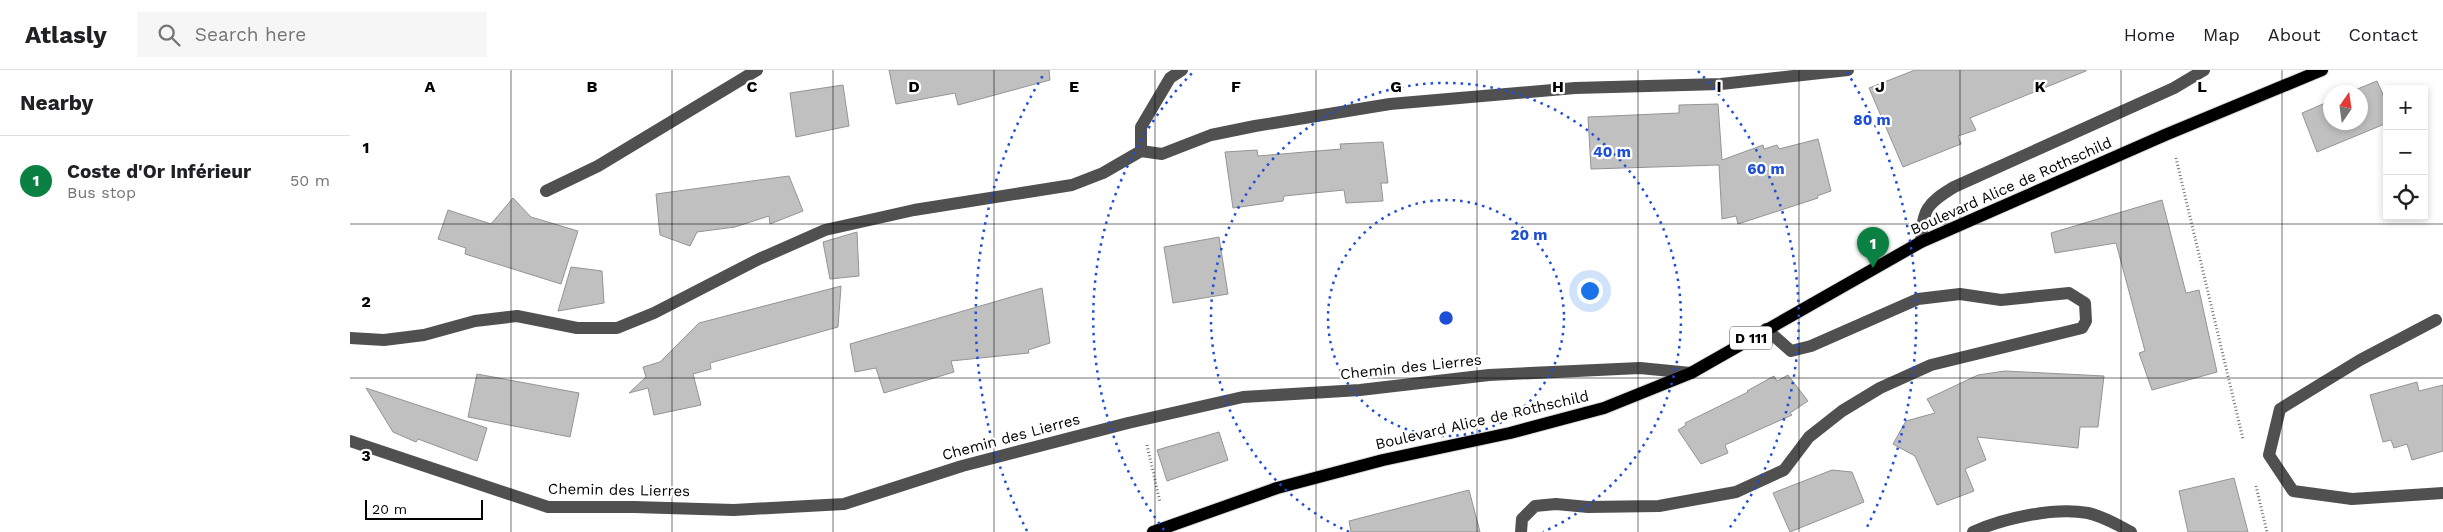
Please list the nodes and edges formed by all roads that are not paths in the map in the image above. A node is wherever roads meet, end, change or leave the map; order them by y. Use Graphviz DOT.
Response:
graph roads {
  1 [pos="757,70"];
  2 [pos="1182,70"];
  3 [pos="1848,70"];
  4 [pos="2204,70"];
  5 [pos="2322,70"];
  6 [pos="1141,151"];
  7 [pos="546,191"];
  8 [pos="1921,242"];
  9 [pos="2436,320"];
  10 [pos="1766,329"];
  11 [pos="350,338"];
  12 [pos="1691,373"];
  13 [pos="350,440"];
  14 [pos="2443,493"];
  15 [pos="1153,532"];
  16 [pos="1521,532"];
  17 [pos="1973,532"];
  18 [pos="2131,532"];
  1 -- 7 [label="street"];
  2 -- 6 [label="street"];
  3 -- 6 [label="street"];
  4 -- 8 [label="street"];
  5 -- 8 [label="main road, Boulevard Alice de Rothschild / D 111"];
  6 -- 11 [label="street"];
  8 -- 10 [label="main road, Boulevard Alice de Rothschild / D 111"];
  9 -- 14 [label="street"];
  10 -- 12 [label="main road, Boulevard Alice de Rothschild / D 111"];
  10 -- 16 [label="street"];
  12 -- 13 [label="street, Chemin des Lierres"];
  12 -- 15 [label="main road, Boulevard Alice de Rothschild / D 111"];
  17 -- 18 [label="street"];
}
